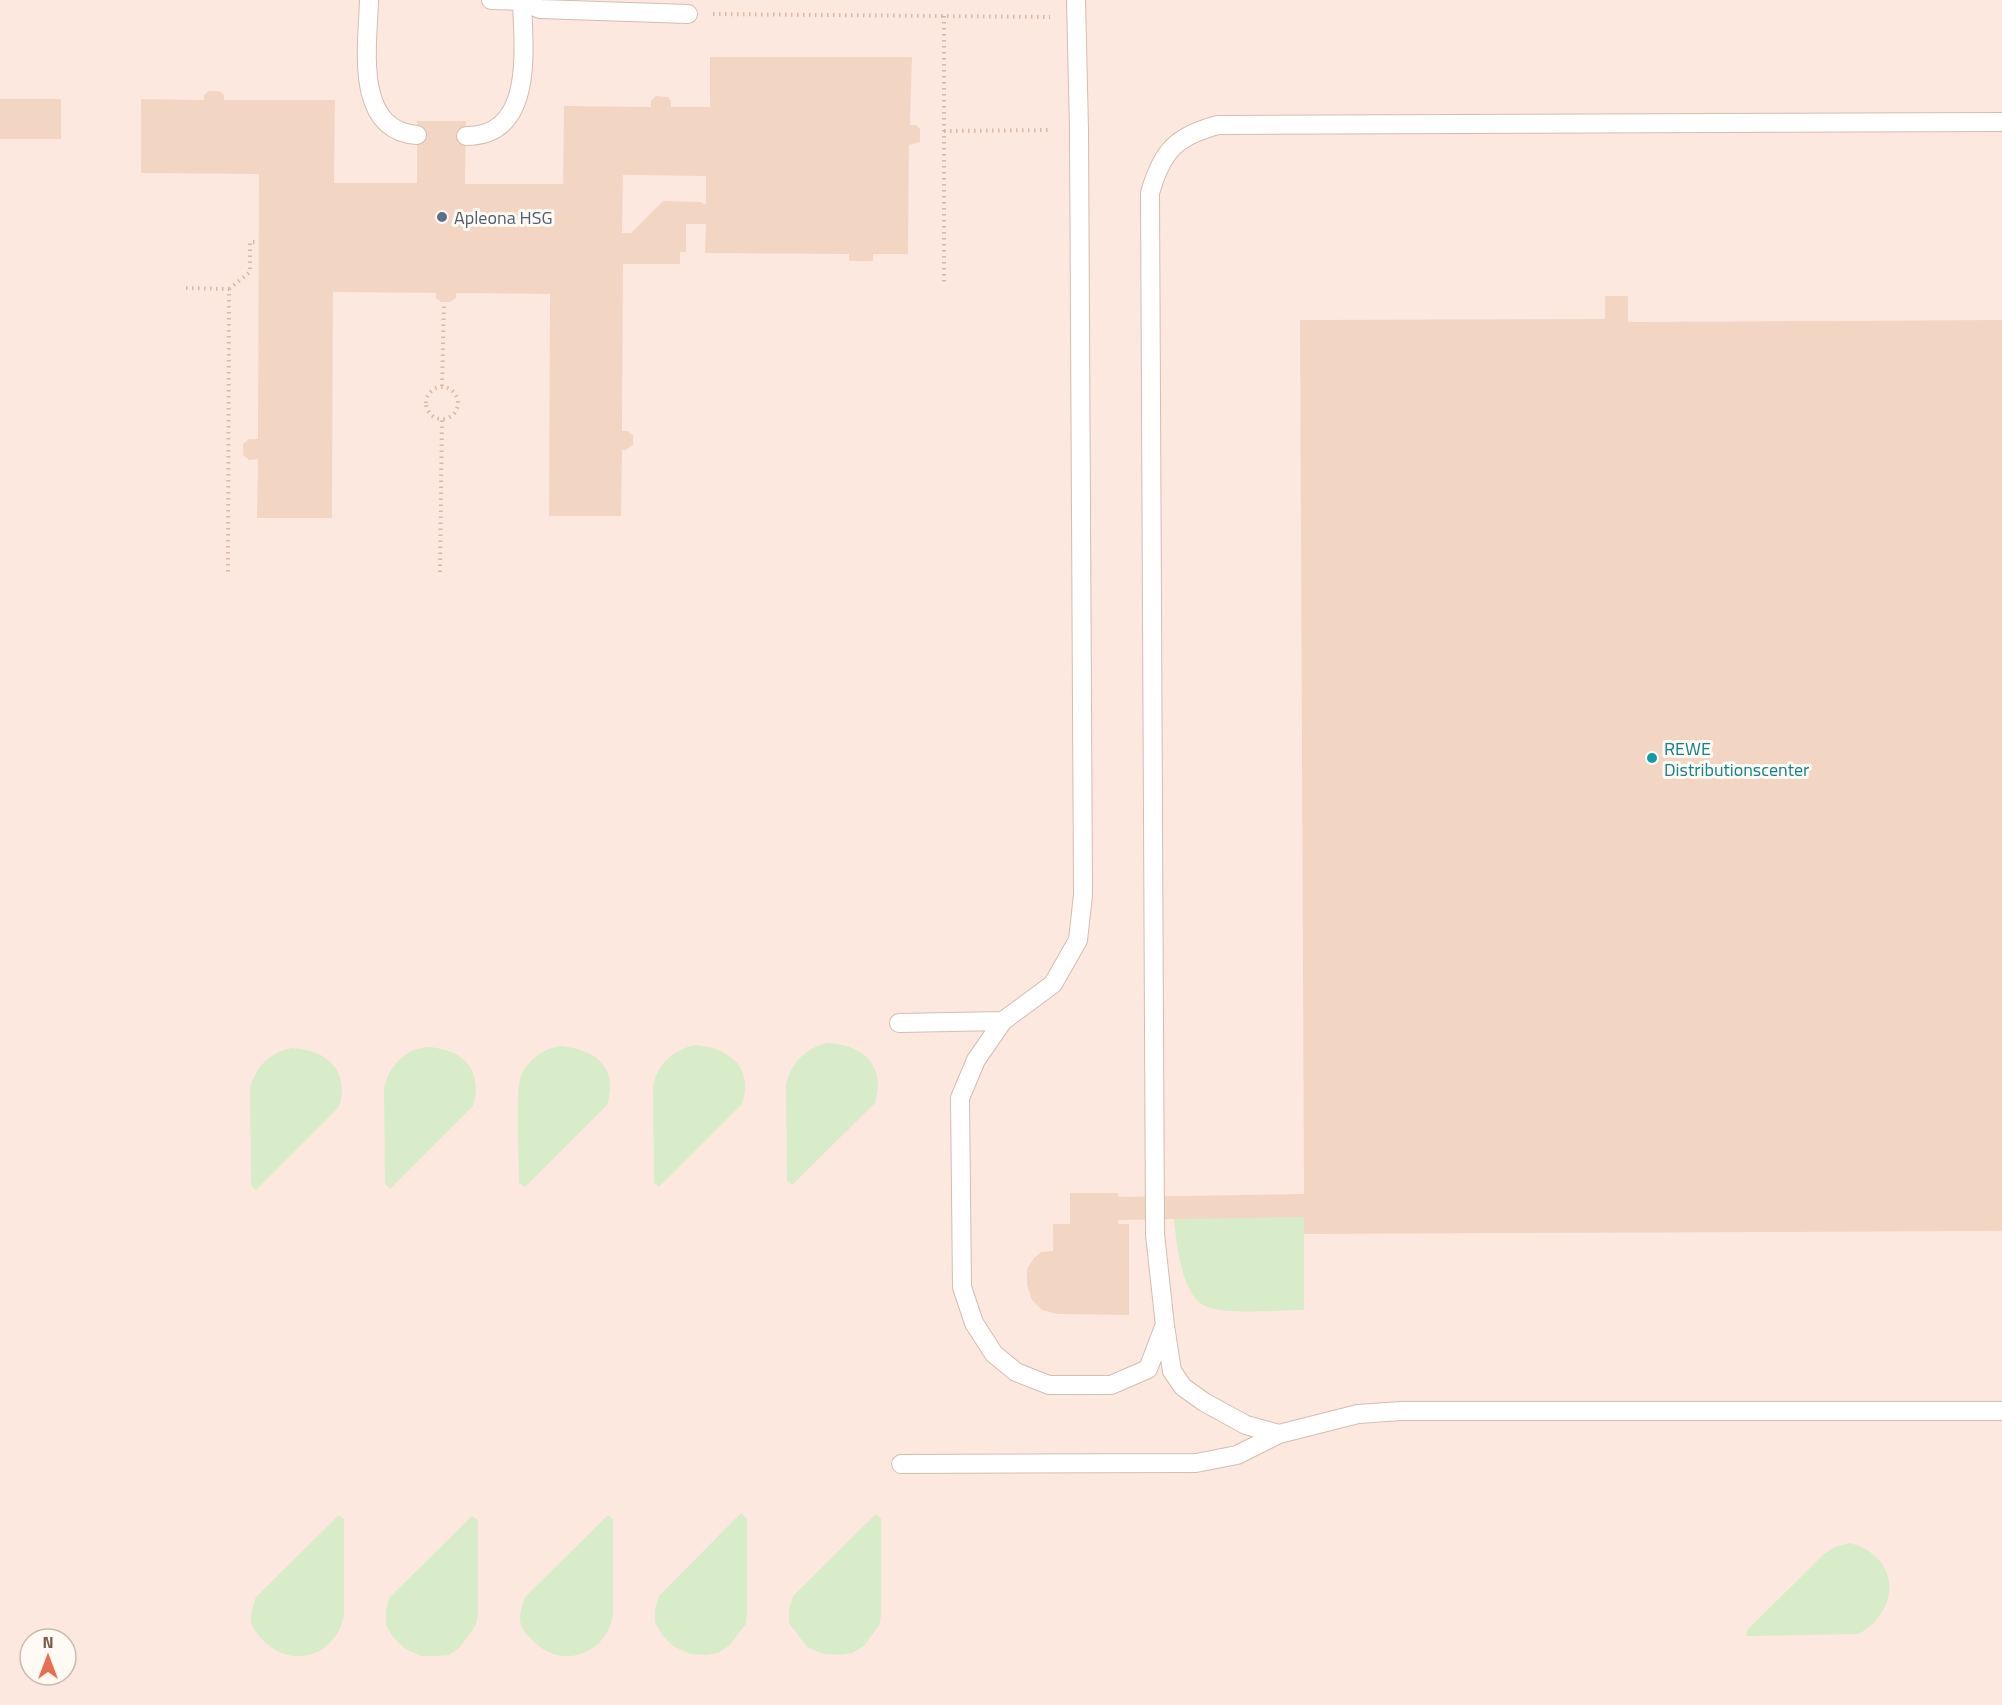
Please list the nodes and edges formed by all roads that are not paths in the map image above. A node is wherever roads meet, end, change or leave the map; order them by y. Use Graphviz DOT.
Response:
graph roads {
  1 [pos="369,0"];
  2 [pos="491,0"];
  3 [pos="522,0"];
  4 [pos="1076,8"];
  5 [pos="688,14"];
  6 [pos="2002,122"];
  7 [pos="417,135"];
  8 [pos="466,136"];
  9 [pos="1003,1021"];
  10 [pos="899,1023"];
  11 [pos="1165,1326"];
  12 [pos="2002,1411"];
  13 [pos="1279,1434"];
  14 [pos="901,1464"];
  1 -- 7 [label="lane"];
  2 -- 3 [label="lane"];
  3 -- 5 [label="lane"];
  3 -- 8 [label="lane"];
  4 -- 9 [label="lane"];
  6 -- 11 [label="lane"];
  9 -- 10 [label="lane"];
  9 -- 11 [label="lane"];
  11 -- 13 [label="lane"];
  12 -- 13 [label="lane"];
  13 -- 14 [label="lane"];
}
